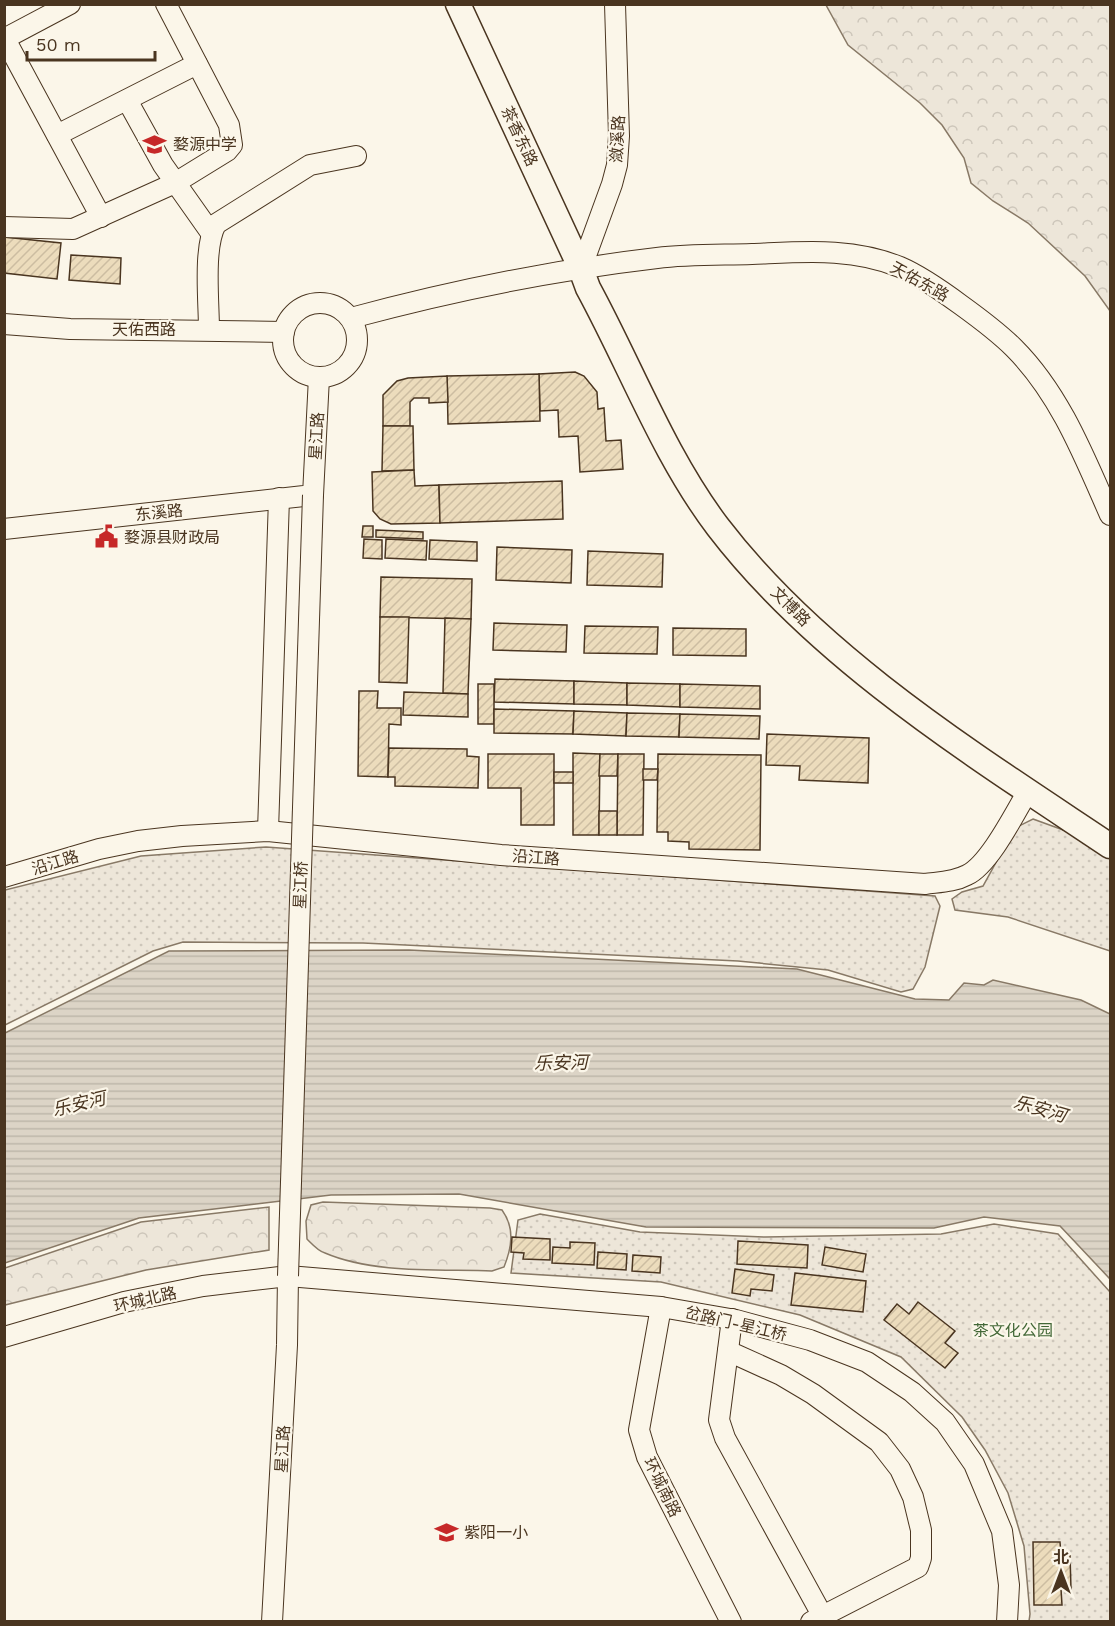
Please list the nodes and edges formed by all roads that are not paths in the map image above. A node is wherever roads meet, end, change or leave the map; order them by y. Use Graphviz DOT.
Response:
graph roads {
  1 [pos="70,4"];
  2 [pos="166,4"];
  3 [pos="458,4"];
  4 [pos="615,4"];
  5 [pos="5,39"];
  6 [pos="197,64"];
  7 [pos="127,100"];
  8 [pos="57,135"];
  9 [pos="356,156"];
  10 [pos="175,183"];
  11 [pos="101,217"];
  12 [pos="4,227"];
  13 [pos="211,233"];
  14 [pos="581,268"];
  15 [pos="351,318"];
  16 [pos="4,324"];
  17 [pos="209,330"];
  18 [pos="284,332"];
  19 [pos="319,377"];
  20 [pos="313,495"];
  21 [pos="279,498"];
  22 [pos="1109,510"];
  23 [pos="4,529"];
  24 [pos="1028,791"];
  25 [pos="268,831"];
  26 [pos="1110,846"];
  27 [pos="4,877"];
  28 [pos="288,1276"];
  29 [pos="661,1307"];
  30 [pos="732,1319"];
  31 [pos="4,1336"];
  32 [pos="728,1351"];
  33 [pos="817,1618"];
  34 [pos="272,1622"];
  35 [pos="730,1622"];
  36 [pos="1007,1622"];
  1 -- 5 [label="street"];
  2 -- 6 [label="street"];
  3 -- 14 [label="main road, 茶香东路"];
  4 -- 14 [label="street, 潋溪路"];
  5 -- 8 [label="street"];
  6 -- 7 [label="street"];
  6 -- 10 [label="street"];
  7 -- 8 [label="street"];
  7 -- 10 [label="street"];
  8 -- 11 [label="street"];
  9 -- 13 [label="street"];
  10 -- 11 [label="street"];
  10 -- 13 [label="street"];
  11 -- 12 [label="street"];
  13 -- 17 [label="street"];
  14 -- 15 [label="street"];
  14 -- 22 [label="street, 天佑东路"];
  14 -- 24 [label="main road, 文博路"];
  15 -- 18 [label="street"];
  15 -- 19 [label="street"];
  16 -- 17 [label="street, 天佑西路"];
  17 -- 18 [label="street, 天佑西路"];
  18 -- 19 [label="street"];
  19 -- 20 [label="street, 星江路"];
  20 -- 21 [label="street, 东溪路"];
  20 -- 28 [label="street, 星江桥, bridge"];
  21 -- 23 [label="street, 东溪路"];
  21 -- 25 [label="street"];
  24 -- 25 [label="street, 沿江路"];
  24 -- 26 [label="main road, 文博路"];
  25 -- 27 [label="street, 沿江路"];
  28 -- 29 [label="street, 岔路门-星江桥"];
  28 -- 31 [label="street, 环城北路"];
  28 -- 34 [label="street, 星江路"];
  29 -- 30 [label="street, 岔路门-星江桥"];
  29 -- 35 [label="street, 环城南路"];
  30 -- 32 [label="street"];
  30 -- 36 [label="street, 岔路门-星江桥"];
  32 -- 33 [label="street"];
  32 -- 33 [label="street"];
}
